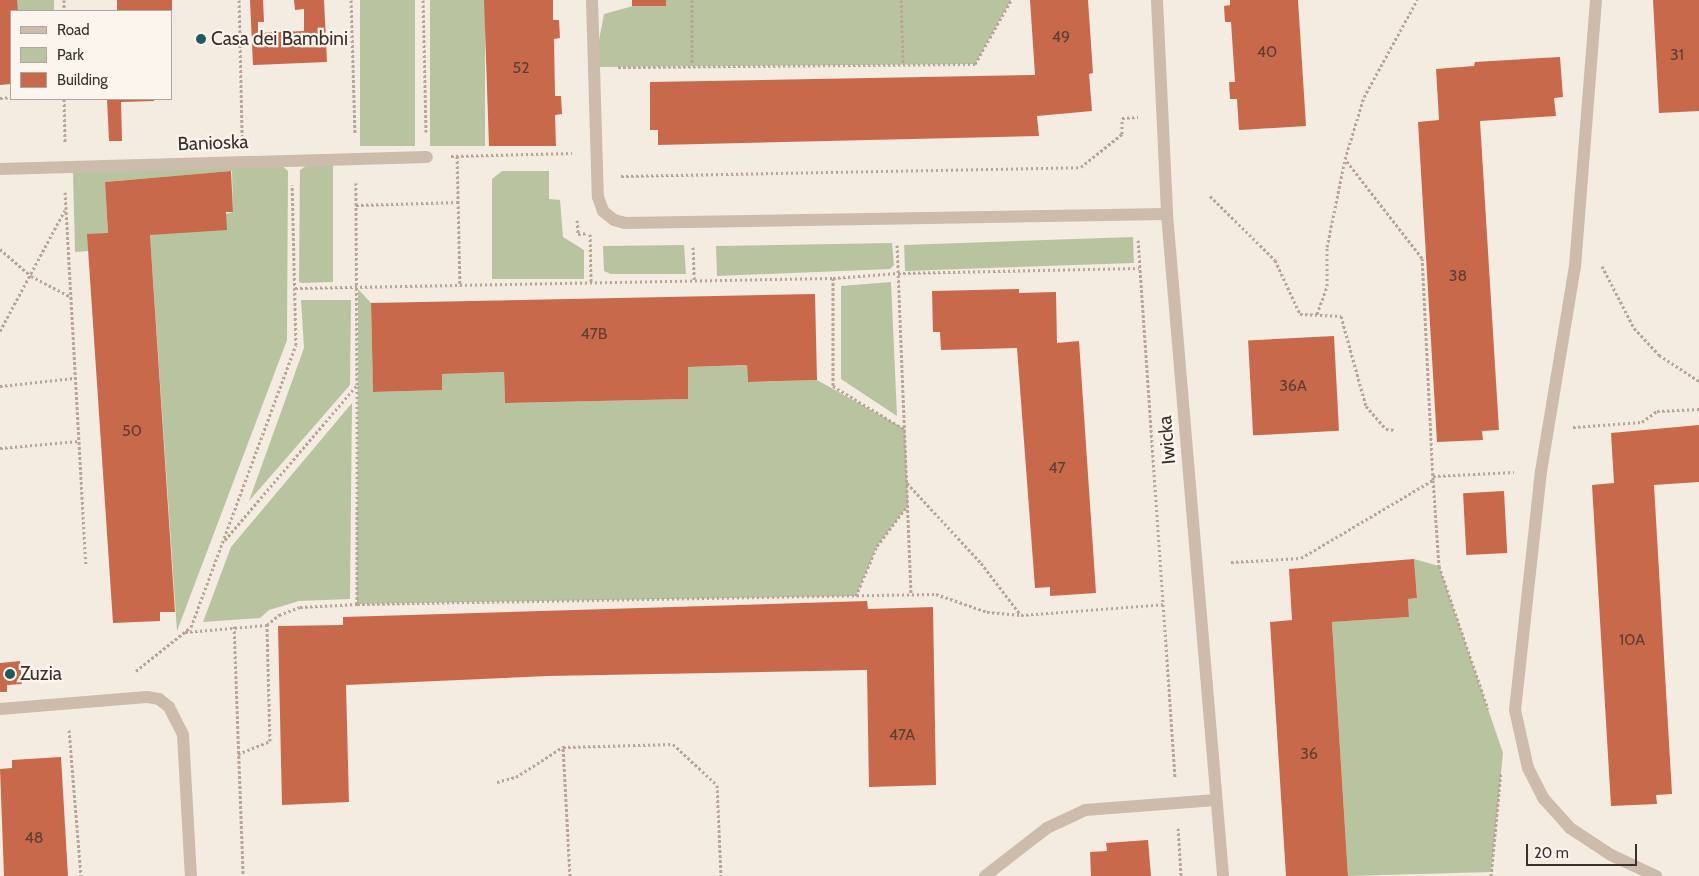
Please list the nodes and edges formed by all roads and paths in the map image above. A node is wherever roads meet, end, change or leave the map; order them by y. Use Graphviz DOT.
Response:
graph roads {
  1 [pos="239,0"];
  2 [pos="351,0"];
  3 [pos="423,0"];
  4 [pos="592,0"];
  5 [pos="692,0"];
  6 [pos="901,0"];
  7 [pos="1011,0"];
  8 [pos="1157,0"];
  9 [pos="1417,0"];
  10 [pos="1596,0"];
  11 [pos="903,63"];
  12 [pos="692,65"];
  13 [pos="594,67"];
  14 [pos="64,100"];
  15 [pos="1138,107"];
  16 [pos="1139,117"];
  17 [pos="1140,127"];
  18 [pos="582,153"];
  19 [pos="457,156"];
  20 [pos="427,157"];
  21 [pos="356,158"];
  22 [pos="1345,158"];
  23 [pos="243,160"];
  24 [pos="292,160"];
  25 [pos="65,166"];
  26 [pos="0,169"];
  27 [pos="596,176"];
  28 [pos="1210,196"];
  29 [pos="458,202"];
  30 [pos="356,205"];
  31 [pos="66,209"];
  32 [pos="1167,214"];
  33 [pos="609,216"];
  34 [pos="1137,216"];
  35 [pos="897,219"];
  36 [pos="692,221"];
  37 [pos="0,249"];
  38 [pos="1599,260"];
  39 [pos="1139,268"];
  40 [pos="898,272"];
  41 [pos="31,276"];
  42 [pos="833,278"];
  43 [pos="694,281"];
  44 [pos="591,283"];
  45 [pos="460,286"];
  46 [pos="295,288"];
  47 [pos="358,289"];
  48 [pos="70,297"];
  49 [pos="1317,314"];
  50 [pos="0,331"];
  51 [pos="75,378"];
  52 [pos="1699,380"];
  53 [pos="357,385"];
  54 [pos="0,386"];
  55 [pos="1699,409"];
  56 [pos="1550,428"];
  57 [pos="905,429"];
  58 [pos="1395,430"];
  59 [pos="79,441"];
  60 [pos="0,448"];
  61 [pos="1541,471"];
  62 [pos="1432,478"];
  63 [pos="907,483"];
  64 [pos="908,505"];
  65 [pos="222,543"];
  66 [pos="1231,562"];
  67 [pos="86,565"];
  68 [pos="911,595"];
  69 [pos="856,596"];
  70 [pos="357,604"];
  71 [pos="1166,604"];
  72 [pos="1021,615"];
  73 [pos="267,625"];
  74 [pos="234,626"];
  75 [pos="185,632"];
  76 [pos="134,673"];
  77 [pos="66,704"];
  78 [pos="0,709"];
  79 [pos="1490,716"];
  80 [pos="562,747"];
  81 [pos="238,754"];
  82 [pos="1502,763"];
  83 [pos="497,782"];
  84 [pos="1216,800"];
  85 [pos="1176,802"];
  86 [pos="81,876"];
  87 [pos="191,876"];
  88 [pos="243,876"];
  89 [pos="570,876"];
  90 [pos="720,876"];
  91 [pos="984,876"];
  92 [pos="1181,876"];
  93 [pos="1223,876"];
  94 [pos="1491,876"];
  95 [pos="1656,876"];
  1 -- 23 [label="path"];
  2 -- 21 [label="path"];
  3 -- 20 [label="path"];
  4 -- 13 [label="street"];
  5 -- 12 [label="path"];
  6 -- 11 [label="path"];
  7 -- 11 [label="path"];
  8 -- 32 [label="street, Iwicka"];
  9 -- 22 [label="path"];
  10 -- 56 [label="street"];
  11 -- 12 [label="path"];
  12 -- 13 [label="path"];
  13 -- 27 [label="street"];
  14 -- 25 [label="path"];
  15 -- 16 [label="path"];
  16 -- 17 [label="path"];
  16 -- 27 [label="path"];
  18 -- 19 [label="path"];
  19 -- 20 [label="path"];
  19 -- 29 [label="path"];
  20 -- 21 [label="street, Banioska"];
  21 -- 24 [label="street, Banioska"];
  21 -- 30 [label="path"];
  22 -- 49 [label="path"];
  22 -- 62 [label="path"];
  23 -- 24 [label="street, Banioska"];
  23 -- 25 [label="street, Banioska"];
  24 -- 46 [label="path"];
  25 -- 26 [label="street, Banioska"];
  25 -- 31 [label="path"];
  27 -- 33 [label="street"];
  28 -- 49 [label="path"];
  29 -- 30 [label="path"];
  29 -- 45 [label="path"];
  30 -- 47 [label="path"];
  31 -- 41 [label="path"];
  31 -- 48 [label="path"];
  32 -- 34 [label="street"];
  32 -- 84 [label="street, Iwicka"];
  33 -- 36 [label="street"];
  33 -- 44 [label="path"];
  34 -- 35 [label="street"];
  34 -- 39 [label="path"];
  35 -- 36 [label="street"];
  35 -- 40 [label="path"];
  36 -- 43 [label="path"];
  37 -- 41 [label="path"];
  38 -- 52 [label="path"];
  39 -- 40 [label="path"];
  39 -- 71 [label="path"];
  40 -- 42 [label="path"];
  40 -- 57 [label="path"];
  41 -- 48 [label="path"];
  41 -- 50 [label="path"];
  42 -- 43 [label="path"];
  42 -- 57 [label="path"];
  43 -- 44 [label="path"];
  44 -- 45 [label="path"];
  45 -- 47 [label="path"];
  46 -- 47 [label="path"];
  46 -- 65 [label="path"];
  47 -- 53 [label="path"];
  48 -- 51 [label="path"];
  49 -- 58 [label="path"];
  51 -- 54 [label="path"];
  51 -- 59 [label="path"];
  53 -- 65 [label="path"];
  53 -- 70 [label="path"];
  55 -- 56 [label="path"];
  56 -- 61 [label="street"];
  57 -- 63 [label="path"];
  59 -- 60 [label="path"];
  59 -- 67 [label="path"];
  61 -- 62 [label="path"];
  61 -- 95 [label="street"];
  62 -- 66 [label="path"];
  62 -- 79 [label="path"];
  63 -- 64 [label="path"];
  63 -- 72 [label="path"];
  64 -- 68 [label="path"];
  64 -- 69 [label="path"];
  65 -- 75 [label="path"];
  68 -- 69 [label="path"];
  68 -- 72 [label="path"];
  69 -- 70 [label="path"];
  70 -- 73 [label="path"];
  71 -- 72 [label="path"];
  71 -- 85 [label="path"];
  73 -- 74 [label="path"];
  73 -- 81 [label="path"];
  74 -- 75 [label="path"];
  74 -- 81 [label="path"];
  75 -- 76 [label="path"];
  77 -- 78 [label="street"];
  77 -- 86 [label="path"];
  77 -- 87 [label="street"];
  80 -- 83 [label="path"];
  80 -- 89 [label="path"];
  80 -- 90 [label="path"];
  81 -- 88 [label="path"];
  82 -- 94 [label="path"];
  84 -- 85 [label="street"];
  84 -- 93 [label="street, Iwicka"];
  85 -- 91 [label="street"];
  85 -- 92 [label="path"];
}
